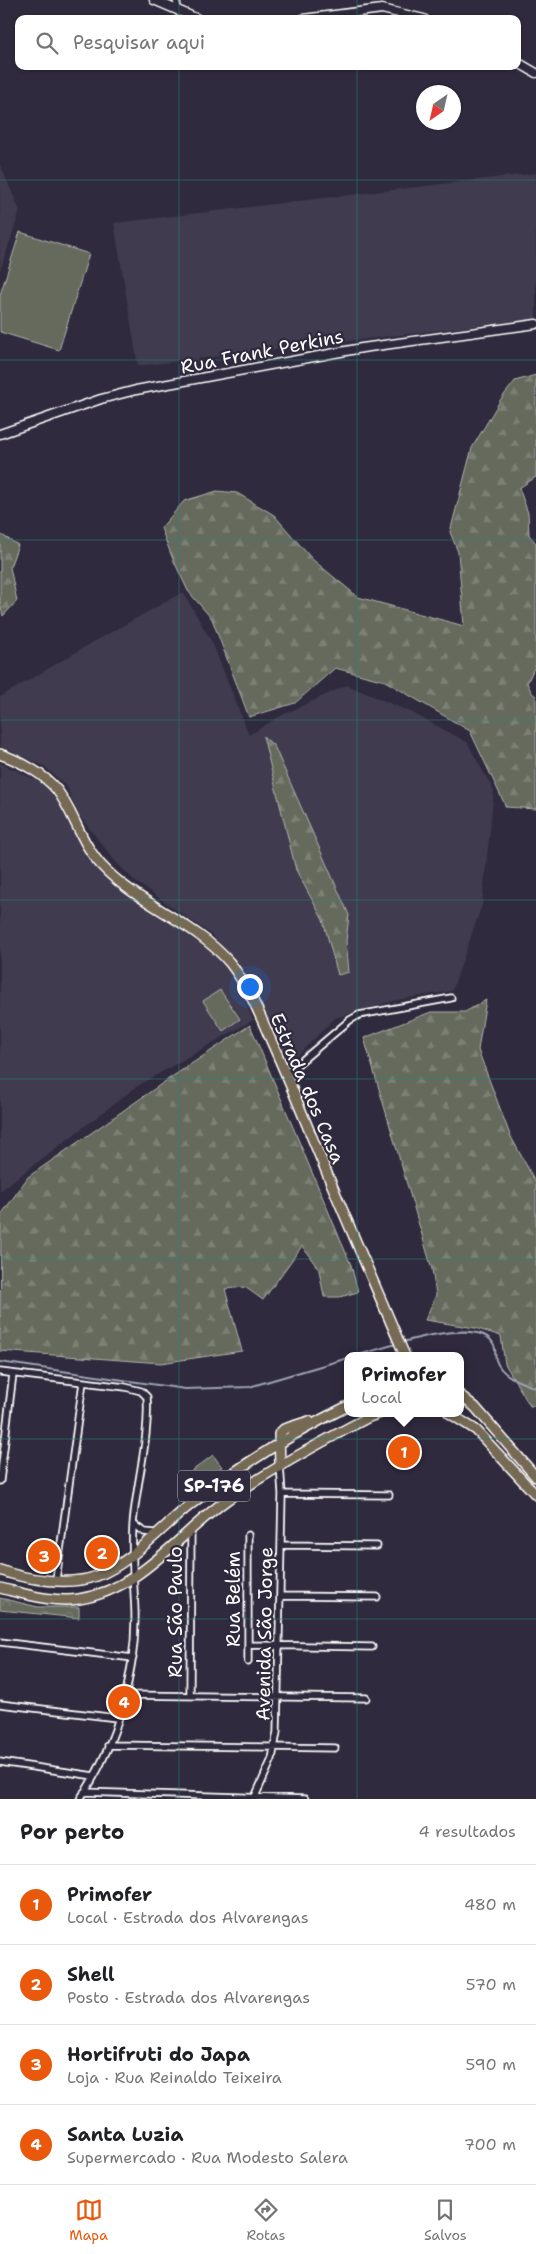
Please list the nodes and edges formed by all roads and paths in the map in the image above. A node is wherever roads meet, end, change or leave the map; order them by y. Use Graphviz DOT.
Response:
graph roads {
  1 [pos="154,0"];
  2 [pos="176,0"];
  3 [pos="179,13"];
  4 [pos="185,15"];
  5 [pos="335,15"];
  6 [pos="407,15"];
  7 [pos="521,64"];
  8 [pos="536,73"];
  9 [pos="536,324"];
  10 [pos="0,434"];
  11 [pos="0,754"];
  12 [pos="451,998"];
  13 [pos="286,1074"];
  14 [pos="404,1352"];
  15 [pos="0,1372"];
  16 [pos="13,1374"];
  17 [pos="83,1382"];
  18 [pos="464,1398"];
  19 [pos="344,1408"];
  20 [pos="369,1417"];
  21 [pos="455,1417"];
  22 [pos="278,1444"];
  23 [pos="280,1464"];
  24 [pos="536,1476"];
  25 [pos="0,1481"];
  26 [pos="282,1494"];
  27 [pos="389,1495"];
  28 [pos="536,1495"];
  29 [pos="133,1524"];
  30 [pos="191,1530"];
  31 [pos="155,1534"];
  32 [pos="248,1535"];
  33 [pos="281,1545"];
  34 [pos="377,1546"];
  35 [pos="132,1554"];
  36 [pos="0,1570"];
  37 [pos="132,1578"];
  38 [pos="56,1580"];
  39 [pos="0,1588"];
  40 [pos="280,1596"];
  41 [pos="377,1597"];
  42 [pos="0,1642"];
  43 [pos="248,1645"];
  44 [pos="280,1646"];
  45 [pos="372,1648"];
  46 [pos="133,1658"];
  47 [pos="248,1662"];
  48 [pos="125,1695"];
  49 [pos="190,1695"];
  50 [pos="279,1696"];
  51 [pos="366,1698"];
  52 [pos="0,1704"];
  53 [pos="117,1718"];
  54 [pos="108,1745"];
  55 [pos="276,1747"];
  56 [pos="335,1748"];
  57 [pos="0,1762"];
  58 [pos="94,1776"];
  59 [pos="84,1792"];
  60 [pos="254,1798"];
  61 [pos="80,1799"];
  62 [pos="305,1799"];
  1 -- 3 [label="street"];
  2 -- 3 [label="street"];
  3 -- 4 [label="street"];
  5 -- 6 [label="street"];
  7 -- 8 [label="street"];
  9 -- 10 [label="street, Rua Frank Perkins"];
  11 -- 13 [label="main road, Estrada dos Casa"];
  12 -- 13 [label="street"];
  13 -- 14 [label="main road, Estrada dos Casa"];
  15 -- 16 [label="street"];
  16 -- 17 [label="street"];
  16 -- 25 [label="street"];
  17 -- 29 [label="street"];
  17 -- 38 [label="street"];
  18 -- 24 [label="main road"];
  19 -- 22 [label="main road, SP-176"];
  20 -- 23 [label="main road, SP-176"];
  21 -- 28 [label="main road"];
  22 -- 23 [label="main road"];
  22 -- 31 [label="main road, SP-176"];
  23 -- 26 [label="street, Avenida São Jorge"];
  23 -- 30 [label="main road, SP-176"];
  26 -- 27 [label="street"];
  26 -- 33 [label="street, Avenida São Jorge"];
  29 -- 31 [label="street"];
  29 -- 35 [label="street"];
  30 -- 37 [label="main road, SP-176"];
  30 -- 49 [label="street, Rua São Paulo"];
  31 -- 35 [label="main road, SP-176"];
  32 -- 43 [label="street, Rua Belém"];
  33 -- 34 [label="street"];
  33 -- 40 [label="street, Avenida São Jorge"];
  35 -- 37 [label="street"];
  35 -- 38 [label="main road, SP-176"];
  36 -- 38 [label="main road, SP-176"];
  37 -- 39 [label="main road, SP-176"];
  37 -- 46 [label="street"];
  40 -- 41 [label="street"];
  40 -- 44 [label="street, Avenida São Jorge"];
  42 -- 46 [label="street"];
  43 -- 44 [label="street"];
  43 -- 47 [label="street, Rua Belém"];
  44 -- 45 [label="street"];
  44 -- 50 [label="street, Avenida São Jorge"];
  46 -- 48 [label="street"];
  48 -- 49 [label="street"];
  48 -- 53 [label="street"];
  49 -- 50 [label="street"];
  50 -- 51 [label="street"];
  50 -- 55 [label="street, Avenida São Jorge"];
  52 -- 53 [label="street"];
  53 -- 54 [label="street"];
  54 -- 55 [label="street"];
  54 -- 58 [label="street"];
  55 -- 56 [label="street"];
  55 -- 60 [label="street, Avenida São Jorge"];
  57 -- 58 [label="street"];
  58 -- 59 [label="street"];
  59 -- 60 [label="street"];
  59 -- 61 [label="street"];
  60 -- 62 [label="street"];
}
